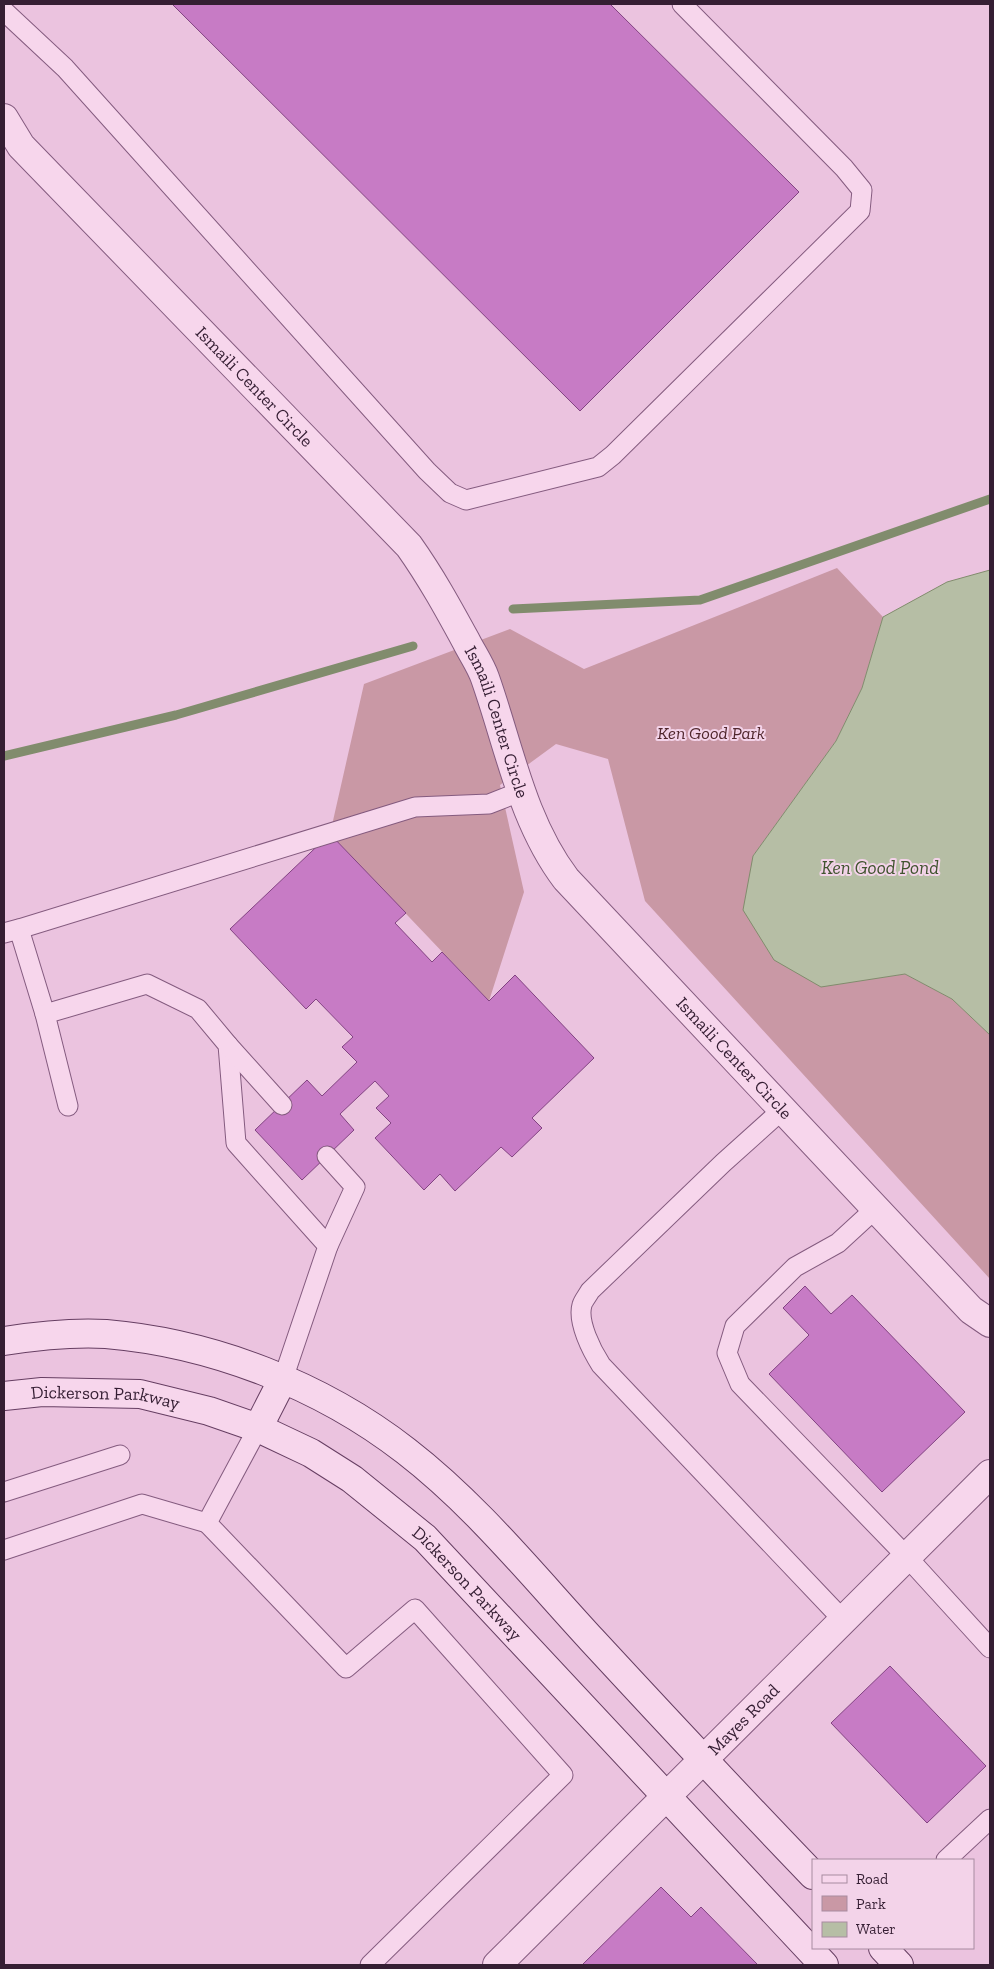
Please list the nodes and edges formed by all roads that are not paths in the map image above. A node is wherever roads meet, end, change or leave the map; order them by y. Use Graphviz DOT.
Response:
graph roads {
  1 [pos="682,4"];
  2 [pos="4,11"];
  3 [pos="4,118"];
  4 [pos="522,791"];
  5 [pos="12,931"];
  6 [pos="45,1014"];
  7 [pos="228,1045"];
  8 [pos="282,1104"];
  9 [pos="68,1106"];
  10 [pos="782,1110"];
  11 [pos="327,1156"];
  12 [pos="875,1209"];
  13 [pos="328,1246"];
  14 [pos="990,1323"];
  15 [pos="4,1341"];
  16 [pos="283,1378"];
  17 [pos="4,1396"];
  18 [pos="258,1428"];
  19 [pos="120,1455"];
  20 [pos="990,1474"];
  21 [pos="4,1492"];
  22 [pos="207,1523"];
  23 [pos="4,1550"];
  24 [pos="908,1558"];
  25 [pos="844,1621"];
  26 [pos="990,1648"];
  27 [pos="702,1760"];
  28 [pos="666,1796"];
  29 [pos="990,1818"];
  30 [pos="947,1859"];
  31 [pos="812,1874"];
  32 [pos="884,1949"];
  33 [pos="370,1965"];
  34 [pos="497,1965"];
  35 [pos="824,1965"];
  36 [pos="899,1965"];
  1 -- 2 [label="lane"];
  3 -- 4 [label="street, Ismaili Center Circle"];
  4 -- 5 [label="lane"];
  4 -- 10 [label="street, Ismaili Center Circle"];
  5 -- 6 [label="lane"];
  6 -- 7 [label="lane"];
  6 -- 9 [label="lane"];
  7 -- 8 [label="lane"];
  7 -- 13 [label="lane"];
  10 -- 12 [label="street, Ismaili Center Circle"];
  10 -- 25 [label="lane"];
  11 -- 13 [label="lane"];
  12 -- 14 [label="street, Ismaili Center Circle"];
  12 -- 24 [label="lane"];
  13 -- 16 [label="lane"];
  15 -- 16 [label="street"];
  16 -- 18 [label="street"];
  16 -- 27 [label="street"];
  17 -- 18 [label="street, Dickerson Parkway"];
  18 -- 22 [label="lane"];
  18 -- 28 [label="street, Dickerson Parkway"];
  19 -- 21 [label="lane"];
  20 -- 24 [label="street, Mayes Road"];
  22 -- 23 [label="lane"];
  22 -- 33 [label="lane"];
  24 -- 25 [label="street, Mayes Road"];
  24 -- 26 [label="lane"];
  25 -- 27 [label="street, Mayes Road"];
  27 -- 28 [label="street, Mayes Road"];
  27 -- 31 [label="street"];
  28 -- 34 [label="street, Mayes Road"];
  28 -- 35 [label="street, Dickerson Parkway"];
  29 -- 30 [label="lane"];
  32 -- 36 [label="street"];
}
